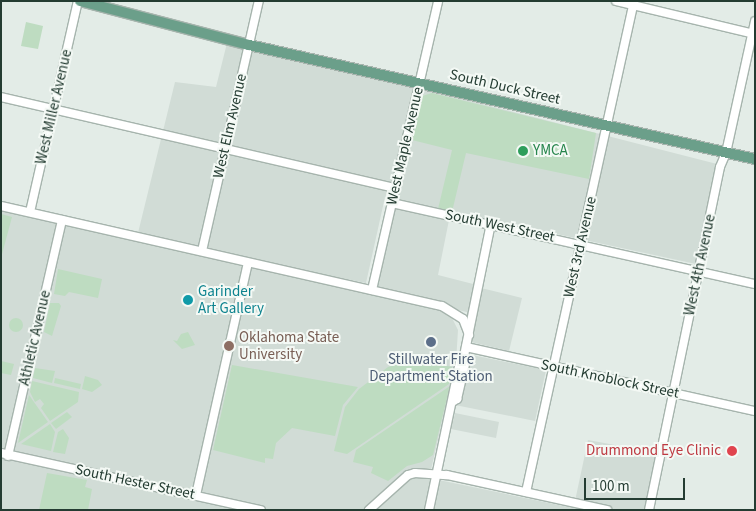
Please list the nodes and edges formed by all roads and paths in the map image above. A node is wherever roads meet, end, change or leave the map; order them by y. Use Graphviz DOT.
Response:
graph roads {
  1 [pos="79,1"];
  2 [pos="259,1"];
  3 [pos="438,1"];
  4 [pos="616,1"];
  5 [pos="633,3"];
  6 [pos="755,21"];
  7 [pos="753,34"];
  8 [pos="249,44"];
  9 [pos="419,83"];
  10 [pos="1,98"];
  11 [pos="53,110"];
  12 [pos="606,126"];
  13 [pos="225,150"];
  14 [pos="726,153"];
  15 [pos="755,159"];
  16 [pos="395,188"];
  17 [pos="392,203"];
  18 [pos="1,206"];
  19 [pos="30,212"];
  20 [pos="62,220"];
  21 [pos="491,223"];
  22 [pos="581,244"];
  23 [pos="202,251"];
  24 [pos="248,262"];
  25 [pos="700,271"];
  26 [pos="755,284"];
  27 [pos="372,290"];
  28 [pos="469,335"];
  29 [pos="466,346"];
  30 [pos="554,366"];
  31 [pos="674,393"];
  32 [pos="755,411"];
  33 [pos="4,454"];
  34 [pos="438,474"];
  35 [pos="526,492"];
  36 [pos="196,496"];
  37 [pos="261,510"];
  38 [pos="369,510"];
  39 [pos="429,510"];
  40 [pos="606,510"];
  41 [pos="649,510"];
  1 -- 8 [label="main road, South Duck Street"];
  1 -- 11 [label="street, West Miller Avenue"];
  2 -- 8 [label="street, West Elm Avenue"];
  3 -- 9 [label="street, West Maple Avenue"];
  4 -- 5 [label="street"];
  5 -- 7 [label="street"];
  5 -- 12 [label="street, West 3rd Avenue"];
  6 -- 7 [label="street, West 4th Avenue"];
  7 -- 14 [label="street, West 4th Avenue"];
  8 -- 9 [label="main road, South Duck Street"];
  8 -- 13 [label="street, West Elm Avenue"];
  9 -- 12 [label="main road, South Duck Street"];
  9 -- 16 [label="street, West Maple Avenue"];
  10 -- 11 [label="street"];
  11 -- 13 [label="street"];
  11 -- 19 [label="street, West Miller Avenue"];
  12 -- 14 [label="main road, South Duck Street"];
  12 -- 22 [label="street, West 3rd Avenue"];
  13 -- 16 [label="street"];
  13 -- 23 [label="street, West Elm Avenue"];
  14 -- 15 [label="main road, South Duck Street"];
  14 -- 25 [label="street, West 4th Avenue"];
  16 -- 17 [label="street, West Maple Avenue"];
  17 -- 21 [label="street, South West Street"];
  17 -- 27 [label="street, West Maple Avenue"];
  18 -- 19 [label="street"];
  19 -- 20 [label="street"];
  20 -- 23 [label="street"];
  20 -- 33 [label="street, Athletic Avenue"];
  21 -- 22 [label="street, South West Street"];
  21 -- 28 [label="street"];
  22 -- 25 [label="street, South West Street"];
  22 -- 30 [label="street, West 3rd Avenue"];
  23 -- 24 [label="street"];
  24 -- 27 [label="street"];
  24 -- 36 [label="street"];
  25 -- 26 [label="street, South West Street"];
  25 -- 31 [label="street, West 4th Avenue"];
  27 -- 28 [label="street"];
  28 -- 29 [label="street"];
  29 -- 30 [label="street, South Knoblock Street"];
  29 -- 34 [label="street"];
  30 -- 31 [label="street, South Knoblock Street"];
  30 -- 35 [label="street, West 3rd Avenue"];
  31 -- 32 [label="street, South Knoblock Street"];
  31 -- 41 [label="street, West 4th Avenue"];
  33 -- 36 [label="street, South Hester Street"];
  34 -- 35 [label="street"];
  34 -- 38 [label="street"];
  34 -- 39 [label="street"];
  35 -- 40 [label="street"];
  36 -- 37 [label="street, South Hester Street"];
}
